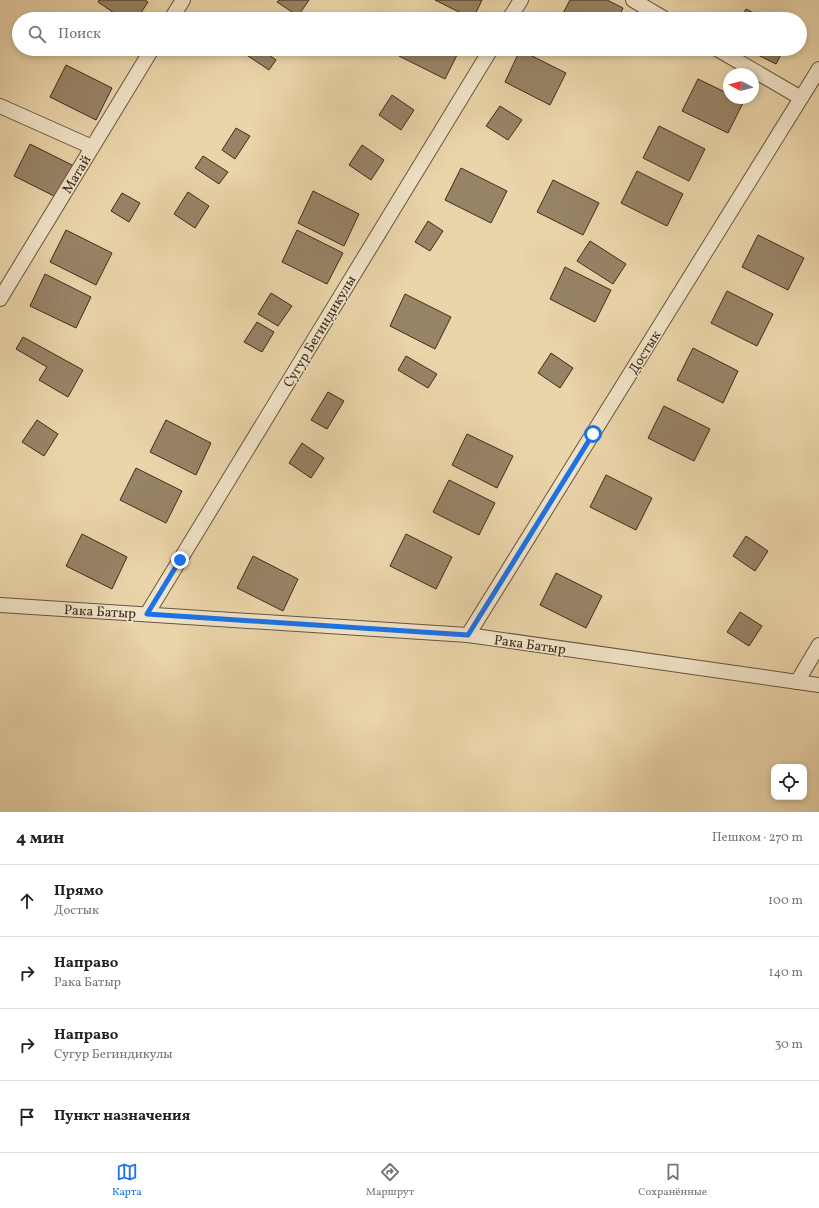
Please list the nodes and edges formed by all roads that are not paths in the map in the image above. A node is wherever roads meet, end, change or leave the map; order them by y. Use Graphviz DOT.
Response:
graph roads {
  1 [pos="183,0"];
  2 [pos="521,0"];
  3 [pos="633,0"];
  4 [pos="175,12"];
  5 [pos="513,12"];
  6 [pos="653,12"];
  7 [pos="148,56"];
  8 [pos="487,56"];
  9 [pos="729,56"];
  10 [pos="819,69"];
  11 [pos="801,98"];
  12 [pos="0,106"];
  13 [pos="92,148"];
  14 [pos="0,298"];
  15 [pos="0,605"];
  16 [pos="147,614"];
  17 [pos="468,635"];
  18 [pos="819,645"];
  19 [pos="797,682"];
  20 [pos="819,685"];
  1 -- 4 [label="street"];
  2 -- 5 [label="street"];
  3 -- 6 [label="street"];
  7 -- 13 [label="street, Матай"];
  8 -- 16 [label="street, Сугур Бегиндикулы"];
  9 -- 11 [label="street"];
  10 -- 11 [label="street, Достык"];
  11 -- 17 [label="street, Достык"];
  12 -- 13 [label="street"];
  13 -- 14 [label="street, Матай"];
  15 -- 16 [label="street, Рака Батыр"];
  16 -- 17 [label="street, Рака Батыр"];
  17 -- 19 [label="street, Рака Батыр"];
  18 -- 19 [label="street"];
  19 -- 20 [label="street, Рака Батыр"];
}
